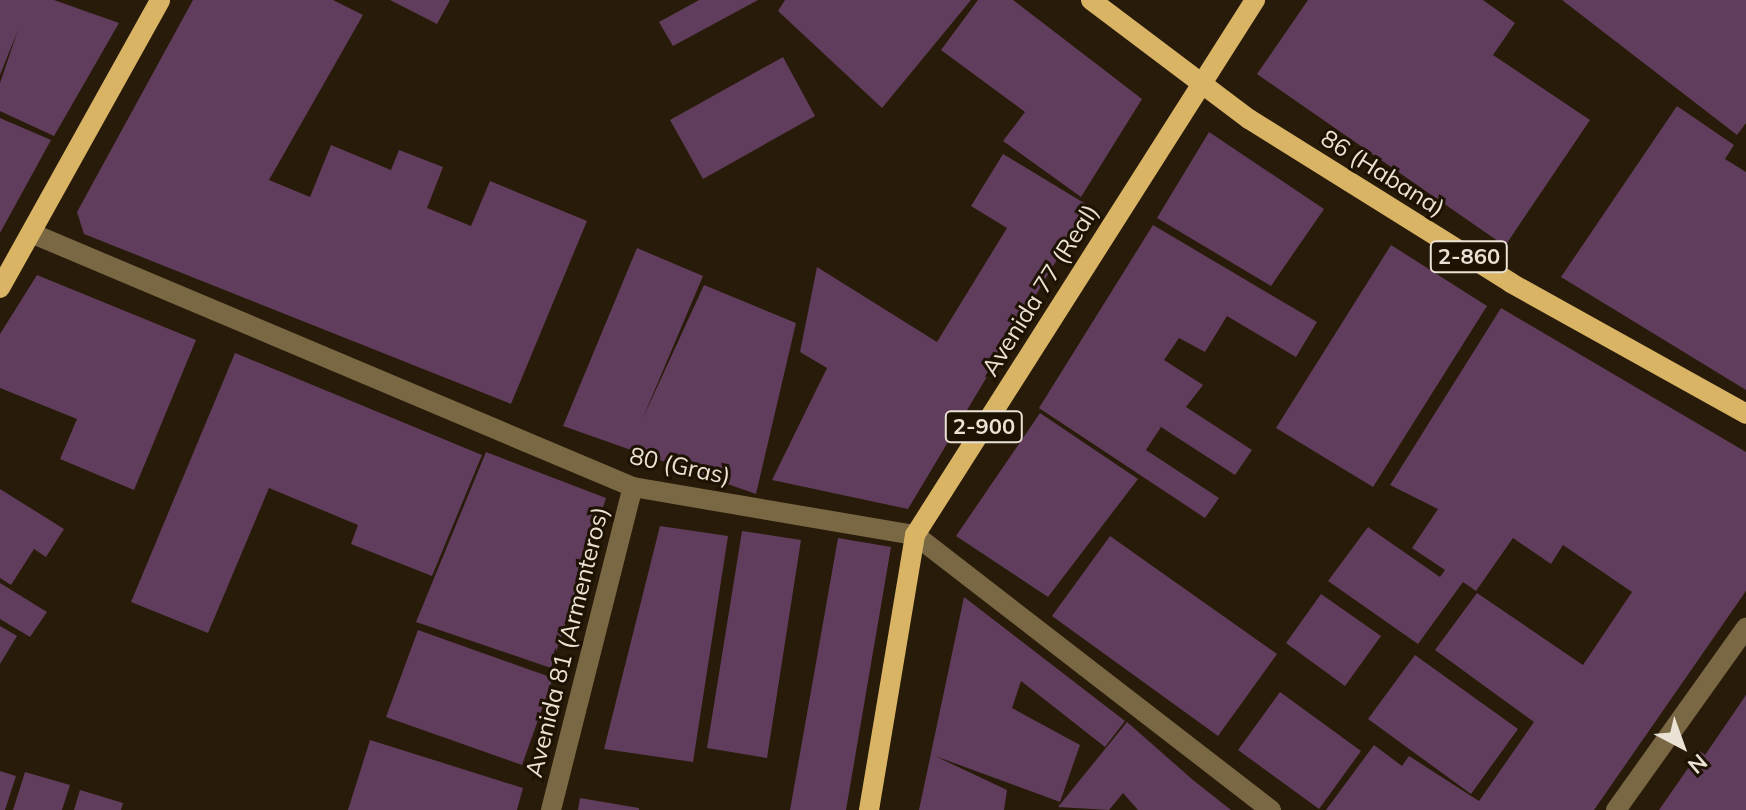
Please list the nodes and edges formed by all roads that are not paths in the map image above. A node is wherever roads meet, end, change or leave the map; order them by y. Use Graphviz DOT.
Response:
graph roads {
  1 [pos="160,0"];
  2 [pos="1091,0"];
  3 [pos="1255,0"];
  4 [pos="1201,83"];
  5 [pos="31,233"];
  6 [pos="0,288"];
  7 [pos="1746,414"];
  8 [pos="633,487"];
  9 [pos="915,535"];
  10 [pos="1746,628"];
  11 [pos="551,810"];
  12 [pos="869,810"];
  13 [pos="1271,810"];
  14 [pos="1616,810"];
  1 -- 5 [label="main road"];
  2 -- 4 [label="main road, 86 (Habana)"];
  3 -- 4 [label="main road, Avenida 77 (Real)"];
  4 -- 7 [label="main road, 86 (Habana) / 2-860"];
  4 -- 9 [label="main road, Avenida 77 (Real) / 2-900"];
  5 -- 6 [label="main road"];
  5 -- 8 [label="street, 80 (Gras)"];
  8 -- 9 [label="street, 80 (Gras)"];
  8 -- 11 [label="street, Avenida 81 (Armenteros)"];
  9 -- 12 [label="main road, Avenida 77 (Real) / 2-900"];
  9 -- 13 [label="street, 80 (Gras)"];
  10 -- 14 [label="street"];
}
